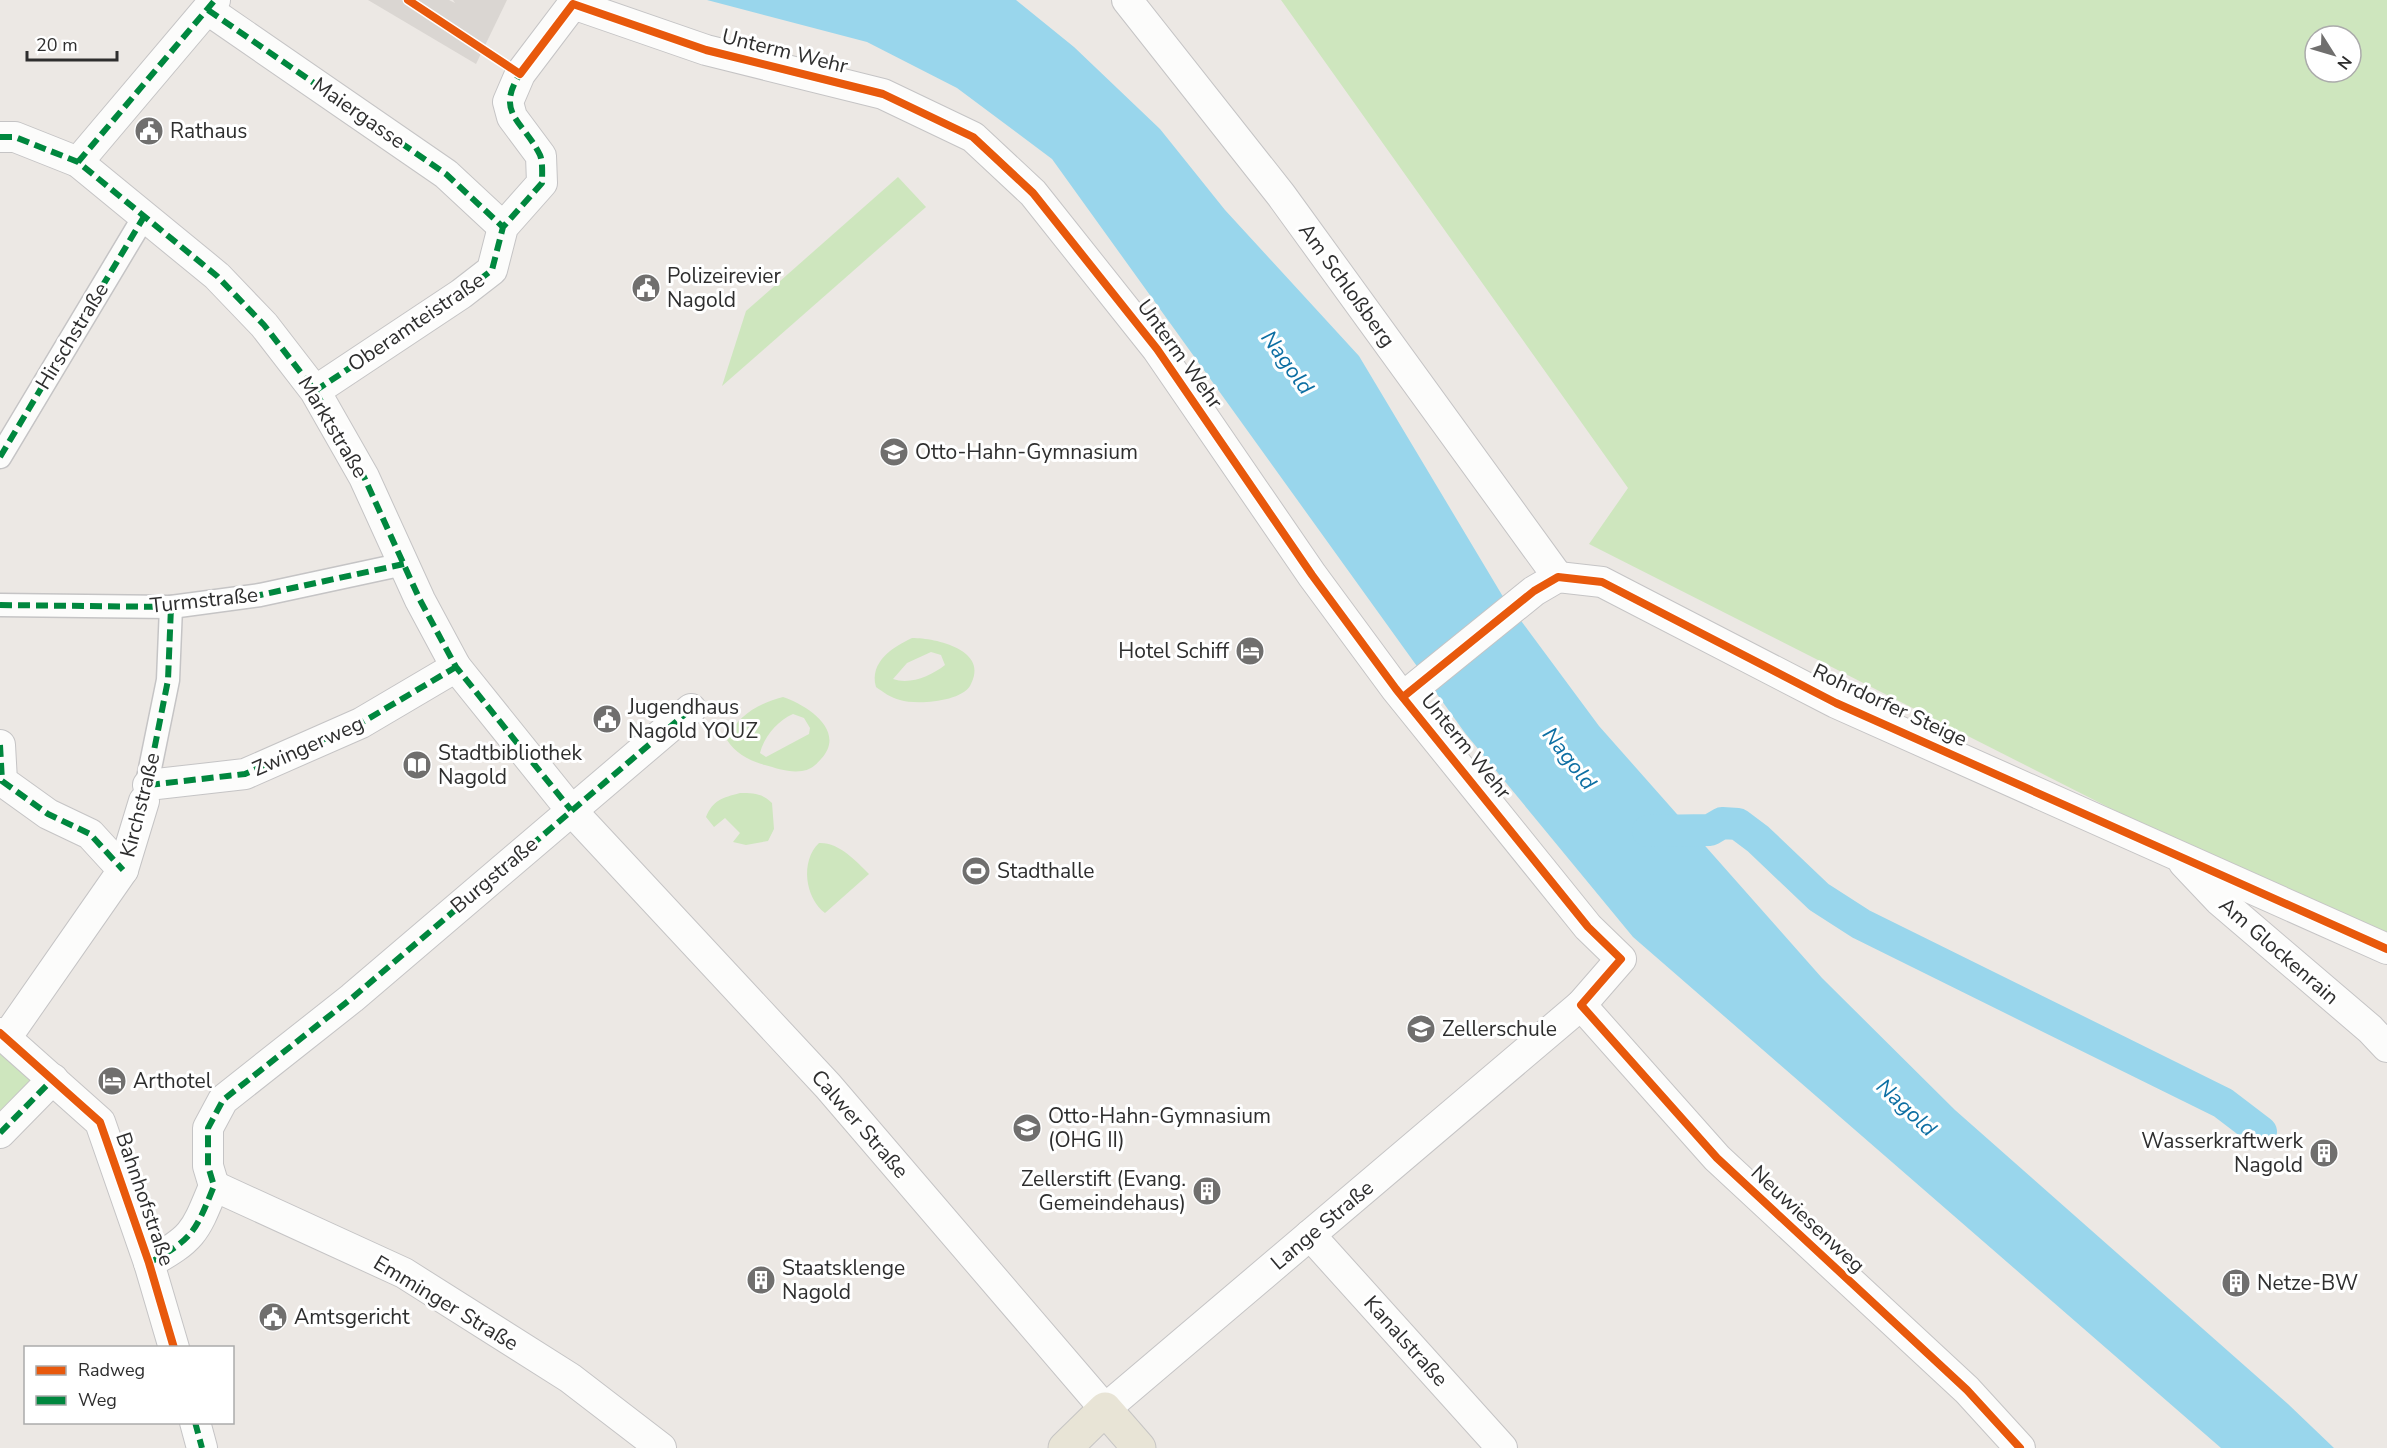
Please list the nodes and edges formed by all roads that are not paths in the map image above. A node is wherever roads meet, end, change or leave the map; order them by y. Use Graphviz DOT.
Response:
graph roads {
  1 [pos="1127,0"];
  2 [pos="211,5"];
  3 [pos="0,137"];
  4 [pos="78,162"];
  5 [pos="542,183"];
  6 [pos="145,215"];
  7 [pos="503,227"];
  8 [pos="315,391"];
  9 [pos="0,457"];
  10 [pos="404,564"];
  11 [pos="1546,584"];
  12 [pos="0,605"];
  13 [pos="171,607"];
  14 [pos="456,667"];
  15 [pos="1413,688"];
  16 [pos="691,709"];
  17 [pos="0,745"];
  18 [pos="146,793"];
  19 [pos="571,810"];
  20 [pos="2174,852"];
  21 [pos="123,870"];
  22 [pos="2387,949"];
  23 [pos="1581,1005"];
  24 [pos="3,1035"];
  25 [pos="2387,1047"];
  26 [pos="52,1079"];
  27 [pos="0,1133"];
  28 [pos="214,1186"];
  29 [pos="1310,1235"];
  30 [pos="149,1263"];
  31 [pos="174,1346"];
  32 [pos="1105,1409"];
  33 [pos="196,1424"];
  34 [pos="202,1448"];
  35 [pos="661,1448"];
  36 [pos="1065,1448"];
  37 [pos="1139,1448"];
  38 [pos="1502,1448"];
  39 [pos="2020,1448"];
  1 -- 11 [label="street, Am Schloßberg"];
  2 -- 4 [label="street"];
  2 -- 7 [label="street, Maiergasse"];
  3 -- 4 [label="street, Marktstraße"];
  4 -- 6 [label="street, Marktstraße"];
  5 -- 7 [label="street, Oberamteistraße"];
  5 -- 15 [label="street, Unterm Wehr"];
  6 -- 8 [label="street, Marktstraße"];
  6 -- 9 [label="street, Hirschstraße"];
  7 -- 8 [label="street, Oberamteistraße"];
  8 -- 10 [label="street, Marktstraße"];
  10 -- 13 [label="street, Turmstraße"];
  10 -- 14 [label="street, Marktstraße"];
  11 -- 15 [label="street"];
  11 -- 20 [label="street, Rohrdorfer Steige"];
  12 -- 13 [label="street, Turmstraße"];
  13 -- 18 [label="street, Kirchstraße"];
  14 -- 18 [label="street, Zwingerweg"];
  14 -- 19 [label="street, Marktstraße"];
  15 -- 23 [label="street, Unterm Wehr"];
  16 -- 19 [label="street, Burgstraße"];
  17 -- 21 [label="street"];
  18 -- 21 [label="street, Kirchstraße"];
  19 -- 28 [label="street, Burgstraße"];
  19 -- 32 [label="street, Calwer Straße"];
  20 -- 22 [label="street, Rohrdorfer Steige"];
  20 -- 25 [label="street, Am Glockenrain"];
  21 -- 24 [label="street, Kirchstraße"];
  23 -- 29 [label="street, Lange Straße"];
  23 -- 39 [label="street, Neuwiesenweg"];
  24 -- 26 [label="street, Bahnhofstraße"];
  26 -- 27 [label="street"];
  26 -- 30 [label="street, Bahnhofstraße"];
  28 -- 30 [label="street"];
  28 -- 35 [label="street, Emminger Straße"];
  29 -- 32 [label="street, Lange Straße"];
  29 -- 38 [label="street, Kanalstraße"];
  30 -- 31 [label="street, Bahnhofstraße"];
  32 -- 36 [label="main road, Lange Straße"];
  32 -- 37 [label="main road, Calwer Straße"];
  33 -- 34 [label="street"];
}
